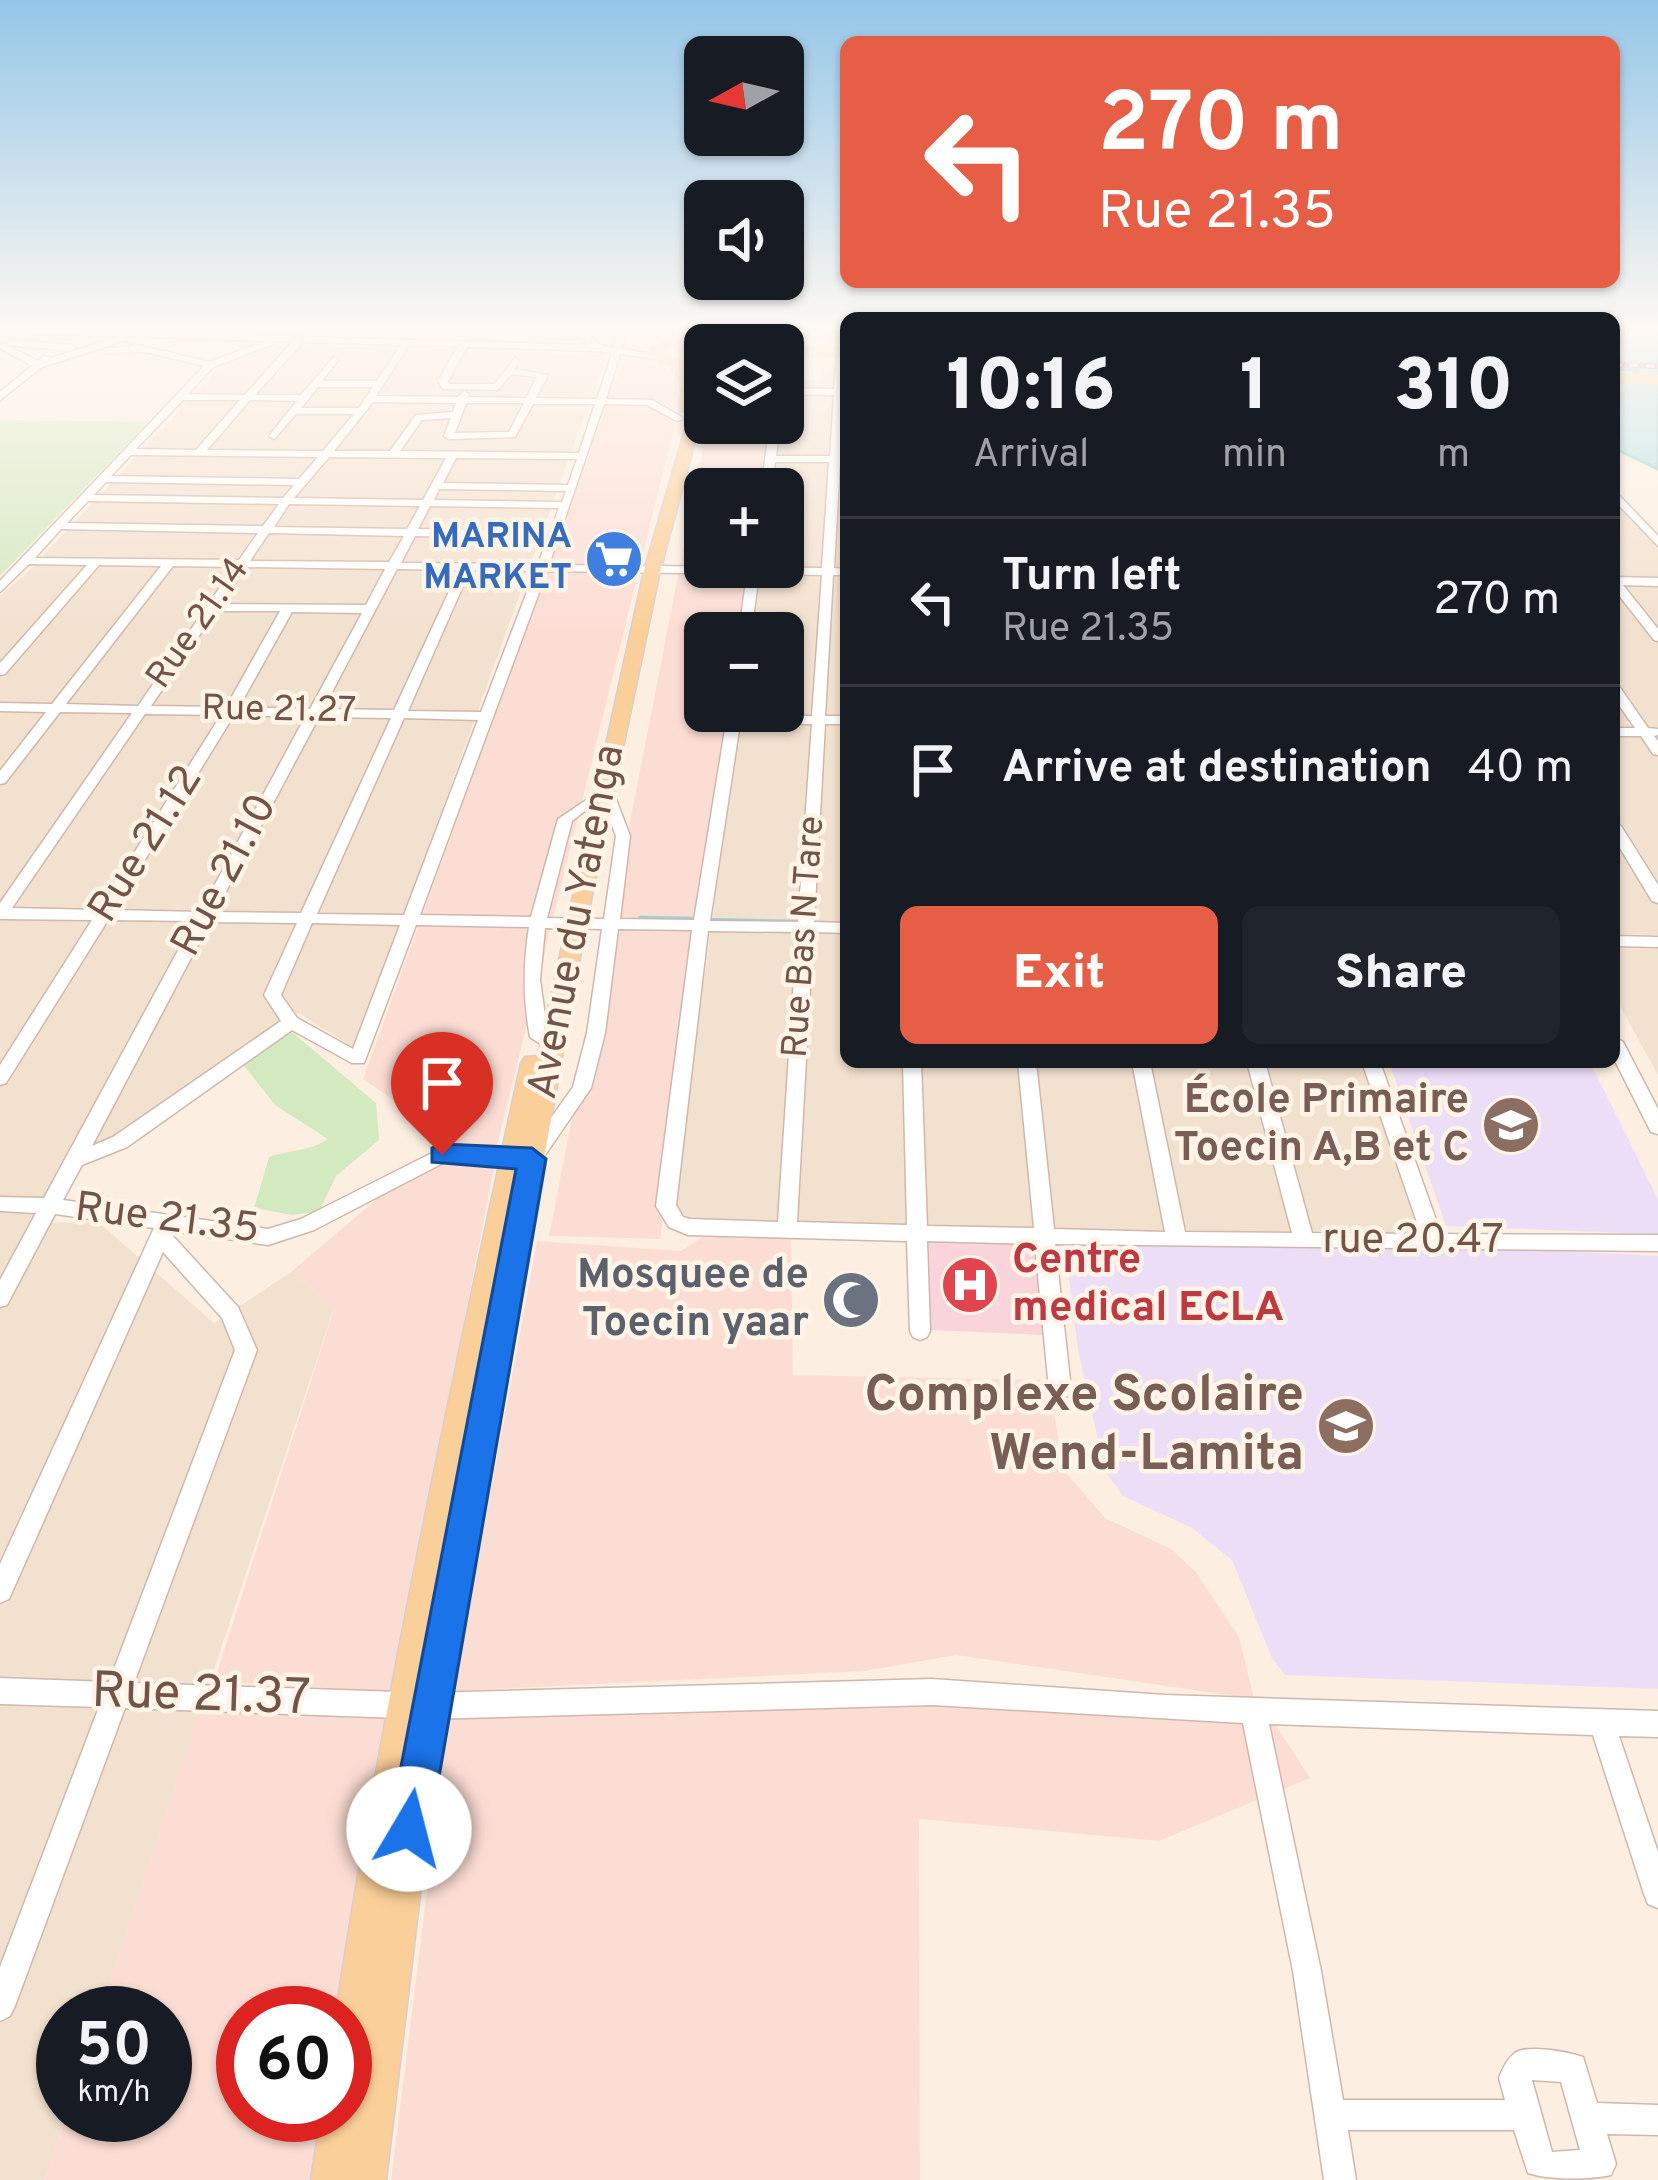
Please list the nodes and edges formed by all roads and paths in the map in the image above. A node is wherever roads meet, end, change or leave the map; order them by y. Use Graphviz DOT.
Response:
graph roads {
  1 [pos="154,429"];
  2 [pos="218,429"];
  3 [pos="280,429"];
  4 [pos="347,429"];
  5 [pos="410,429"];
  6 [pos="450,429"];
  7 [pos="518,429"];
  8 [pos="589,429"];
  9 [pos="682,430"];
  10 [pos="274,436"];
  11 [pos="772,444"];
  12 [pos="132,452"];
  13 [pos="199,452"];
  14 [pos="394,453"];
  15 [pos="325,454"];
  16 [pos="453,454"];
  17 [pos="579,456"];
  18 [pos="770,459"];
  19 [pos="840,459"];
  20 [pos="769,468"];
  21 [pos="106,479"];
  22 [pos="300,482"];
  23 [pos="437,486"];
  24 [pos="572,488"];
  25 [pos="840,497"];
  26 [pos="88,498"];
  27 [pos="1620,500"];
  28 [pos="286,501"];
  29 [pos="427,503"];
  30 [pos="566,505"];
  31 [pos="62,526"];
  32 [pos="266,529"];
  33 [pos="411,533"];
  34 [pos="554,536"];
  35 [pos="1658,543"];
  36 [pos="97,561"];
  37 [pos="170,562"];
  38 [pos="242,562"];
  39 [pos="25,564"];
  40 [pos="392,567"];
  41 [pos="466,567"];
  42 [pos="542,568"];
  43 [pos="0,569"];
  44 [pos="684,570"];
  45 [pos="647,571"];
  46 [pos="804,571"];
  47 [pos="838,572"];
  48 [pos="1620,581"];
  49 [pos="1658,582"];
  50 [pos="1,587"];
  51 [pos="1620,589"];
  52 [pos="211,607"];
  53 [pos="288,608"];
  54 [pos="370,609"];
  55 [pos="1658,637"];
  56 [pos="0,671"];
  57 [pos="1620,696"];
  58 [pos="0,707"];
  59 [pos="55,707"];
  60 [pos="139,709"];
  61 [pos="231,710"];
  62 [pos="315,711"];
  63 [pos="400,712"];
  64 [pos="486,716"];
  65 [pos="804,718"];
  66 [pos="820,719"];
  67 [pos="840,720"];
  68 [pos="1620,731"];
  69 [pos="731,732"];
  70 [pos="1651,732"];
  71 [pos="1658,751"];
  72 [pos="0,780"];
  73 [pos="596,794"];
  74 [pos="1620,836"];
  75 [pos="1658,898"];
  76 [pos="0,914"];
  77 [pos="104,915"];
  78 [pos="204,917"];
  79 [pos="311,917"];
  80 [pos="410,920"];
  81 [pos="559,921"];
  82 [pos="608,924"];
  83 [pos="701,926"];
  84 [pos="805,927"];
  85 [pos="840,928"];
  86 [pos="1620,941"];
  87 [pos="1658,942"];
  88 [pos="291,1022"];
  89 [pos="1620,1054"];
  90 [pos="912,1068"];
  91 [pos="1028,1068"];
  92 [pos="1143,1068"];
  93 [pos="1258,1068"];
  94 [pos="1373,1068"];
  95 [pos="0,1079"];
  96 [pos="1658,1127"];
  97 [pos="523,1158"];
  98 [pos="74,1160"];
  99 [pos="0,1204"];
  100 [pos="50,1206"];
  101 [pos="163,1229"];
  102 [pos="787,1230"];
  103 [pos="918,1233"];
  104 [pos="1048,1236"];
  105 [pos="1433,1239"];
  106 [pos="1177,1240"];
  107 [pos="1304,1241"];
  108 [pos="1658,1243"];
  109 [pos="0,1299"];
  110 [pos="920,1331"];
  111 [pos="1060,1389"];
  112 [pos="0,1591"];
  113 [pos="0,1691"];
  114 [pos="119,1694"];
  115 [pos="415,1706"];
  116 [pos="1253,1710"];
  117 [pos="1601,1722"];
  118 [pos="1658,1724"];
  119 [pos="1658,1894"];
  120 [pos="363,1986"];
  121 [pos="0,2006"];
  122 [pos="1521,2114"];
  123 [pos="1328,2115"];
  124 [pos="1590,2118"];
  125 [pos="1658,2120"];
  126 [pos="337,2142"];
  127 [pos="332,2180"];
  128 [pos="365,2180"];
  129 [pos="1340,2180"];
  1 -- 12 [label="street"];
  2 -- 13 [label="street"];
  3 -- 10 [label="street"];
  4 -- 15 [label="street, Rue 21.14"];
  5 -- 14 [label="street"];
  6 -- 7 [label="street"];
  8 -- 17 [label="street"];
  9 -- 45 [label="main road, Avenue du Yatenga"];
  11 -- 18 [label="street"];
  12 -- 13 [label="street"];
  12 -- 21 [label="street"];
  13 -- 15 [label="street"];
  14 -- 15 [label="street"];
  14 -- 16 [label="street"];
  15 -- 22 [label="street, Rue 21.14"];
  16 -- 17 [label="street"];
  16 -- 23 [label="street, Rue 21.10"];
  17 -- 24 [label="street"];
  18 -- 19 [label="street"];
  18 -- 20 [label="street"];
  21 -- 22 [label="street"];
  21 -- 26 [label="street"];
  22 -- 28 [label="street, Rue 21.14"];
  23 -- 24 [label="street"];
  23 -- 29 [label="street, Rue 21.10"];
  24 -- 30 [label="street"];
  25 -- 47 [label="street, Rue Bas N Tare"];
  26 -- 28 [label="street"];
  26 -- 31 [label="street"];
  27 -- 35 [label="street"];
  28 -- 29 [label="street"];
  28 -- 32 [label="street, Rue 21.14"];
  29 -- 30 [label="street"];
  29 -- 33 [label="street, Rue 21.10"];
  30 -- 34 [label="street"];
  31 -- 32 [label="street"];
  31 -- 39 [label="street"];
  32 -- 33 [label="street"];
  32 -- 38 [label="street, Rue 21.14"];
  33 -- 34 [label="street"];
  33 -- 40 [label="street, Rue 21.10"];
  34 -- 42 [label="street"];
  36 -- 37 [label="street"];
  36 -- 39 [label="street"];
  36 -- 56 [label="street"];
  37 -- 38 [label="street"];
  37 -- 59 [label="street"];
  38 -- 40 [label="street"];
  38 -- 52 [label="street, Rue 21.14"];
  39 -- 43 [label="street"];
  39 -- 50 [label="street"];
  40 -- 41 [label="street"];
  40 -- 54 [label="street, Rue 21.10"];
  41 -- 42 [label="street"];
  41 -- 63 [label="street"];
  42 -- 45 [label="street"];
  42 -- 64 [label="street"];
  44 -- 45 [label="street"];
  45 -- 73 [label="main road, Avenue du Yatenga"];
  46 -- 47 [label="street"];
  47 -- 66 [label="street, Rue Bas N Tare"];
  48 -- 49 [label="street"];
  51 -- 55 [label="street"];
  52 -- 53 [label="street"];
  52 -- 60 [label="street, Rue 21.14"];
  53 -- 54 [label="street"];
  53 -- 61 [label="street, Rue 21.12"];
  54 -- 62 [label="street, Rue 21.10"];
  57 -- 70 [label="street"];
  58 -- 59 [label="street, Rue 21.27"];
  59 -- 60 [label="street, Rue 21.27"];
  59 -- 72 [label="street"];
  60 -- 61 [label="street, Rue 21.27"];
  60 -- 76 [label="street, Rue 21.14"];
  61 -- 62 [label="street, Rue 21.27"];
  61 -- 77 [label="street, Rue 21.12"];
  62 -- 63 [label="street, Rue 21.27"];
  62 -- 78 [label="street, Rue 21.10"];
  63 -- 64 [label="street, Rue 21.27"];
  63 -- 79 [label="street"];
  64 -- 80 [label="street"];
  65 -- 66 [label="street"];
  66 -- 67 [label="street"];
  66 -- 84 [label="street, Rue Bas N Tare"];
  68 -- 70 [label="street"];
  69 -- 83 [label="street"];
  70 -- 71 [label="street"];
  73 -- 81 [label="main road, Avenue du Yatenga"];
  73 -- 82 [label="street"];
  74 -- 75 [label="street"];
  76 -- 77 [label="street"];
  77 -- 78 [label="street"];
  77 -- 95 [label="street, Rue 21.12"];
  78 -- 79 [label="street"];
  78 -- 98 [label="street, Rue 21.10"];
  79 -- 80 [label="street"];
  79 -- 88 [label="street"];
  80 -- 81 [label="street"];
  80 -- 88 [label="street"];
  81 -- 82 [label="street"];
  81 -- 97 [label="main road, Avenue du Yatenga"];
  81 -- 97 [label="main road, Avenue du Yatenga"];
  82 -- 83 [label="street"];
  82 -- 97 [label="street"];
  83 -- 84 [label="street"];
  83 -- 102 [label="street, rue 20.47"];
  84 -- 85 [label="street"];
  84 -- 102 [label="street, Rue Bas N Tare"];
  86 -- 87 [label="street"];
  88 -- 98 [label="street, Rue 21.35"];
  89 -- 96 [label="street"];
  90 -- 103 [label="street"];
  91 -- 104 [label="street"];
  92 -- 106 [label="street"];
  93 -- 107 [label="street"];
  94 -- 105 [label="street"];
  97 -- 101 [label="street, Rue 21.35"];
  97 -- 115 [label="main road, Avenue du Yatenga"];
  98 -- 100 [label="street, Rue 21.10"];
  99 -- 100 [label="street, Rue 21.35"];
  100 -- 101 [label="street, Rue 21.35"];
  100 -- 109 [label="street, Rue 21.10"];
  101 -- 112 [label="street"];
  101 -- 114 [label="street"];
  102 -- 103 [label="street, rue 20.47"];
  103 -- 104 [label="street, rue 20.47"];
  103 -- 110 [label="street"];
  104 -- 106 [label="street, rue 20.47"];
  104 -- 111 [label="street"];
  105 -- 107 [label="street, rue 20.47"];
  105 -- 108 [label="street, rue 20.47"];
  106 -- 107 [label="street, rue 20.47"];
  113 -- 114 [label="street, Rue 21.37"];
  114 -- 115 [label="street, Rue 21.37"];
  114 -- 121 [label="street"];
  115 -- 116 [label="street, Rue 21.37"];
  115 -- 120 [label="main road, Avenue du Yatenga"];
  115 -- 128 [label="main road, Avenue du Yatenga"];
  116 -- 117 [label="street, Rue 21.37"];
  116 -- 123 [label="street"];
  117 -- 118 [label="street, Rue 21.37"];
  117 -- 119 [label="street"];
  122 -- 123 [label="street"];
  122 -- 124 [label="street"];
  122 -- 124 [label="street"];
  123 -- 129 [label="street"];
  124 -- 125 [label="street"];
  126 -- 127 [label="main road"];
}
